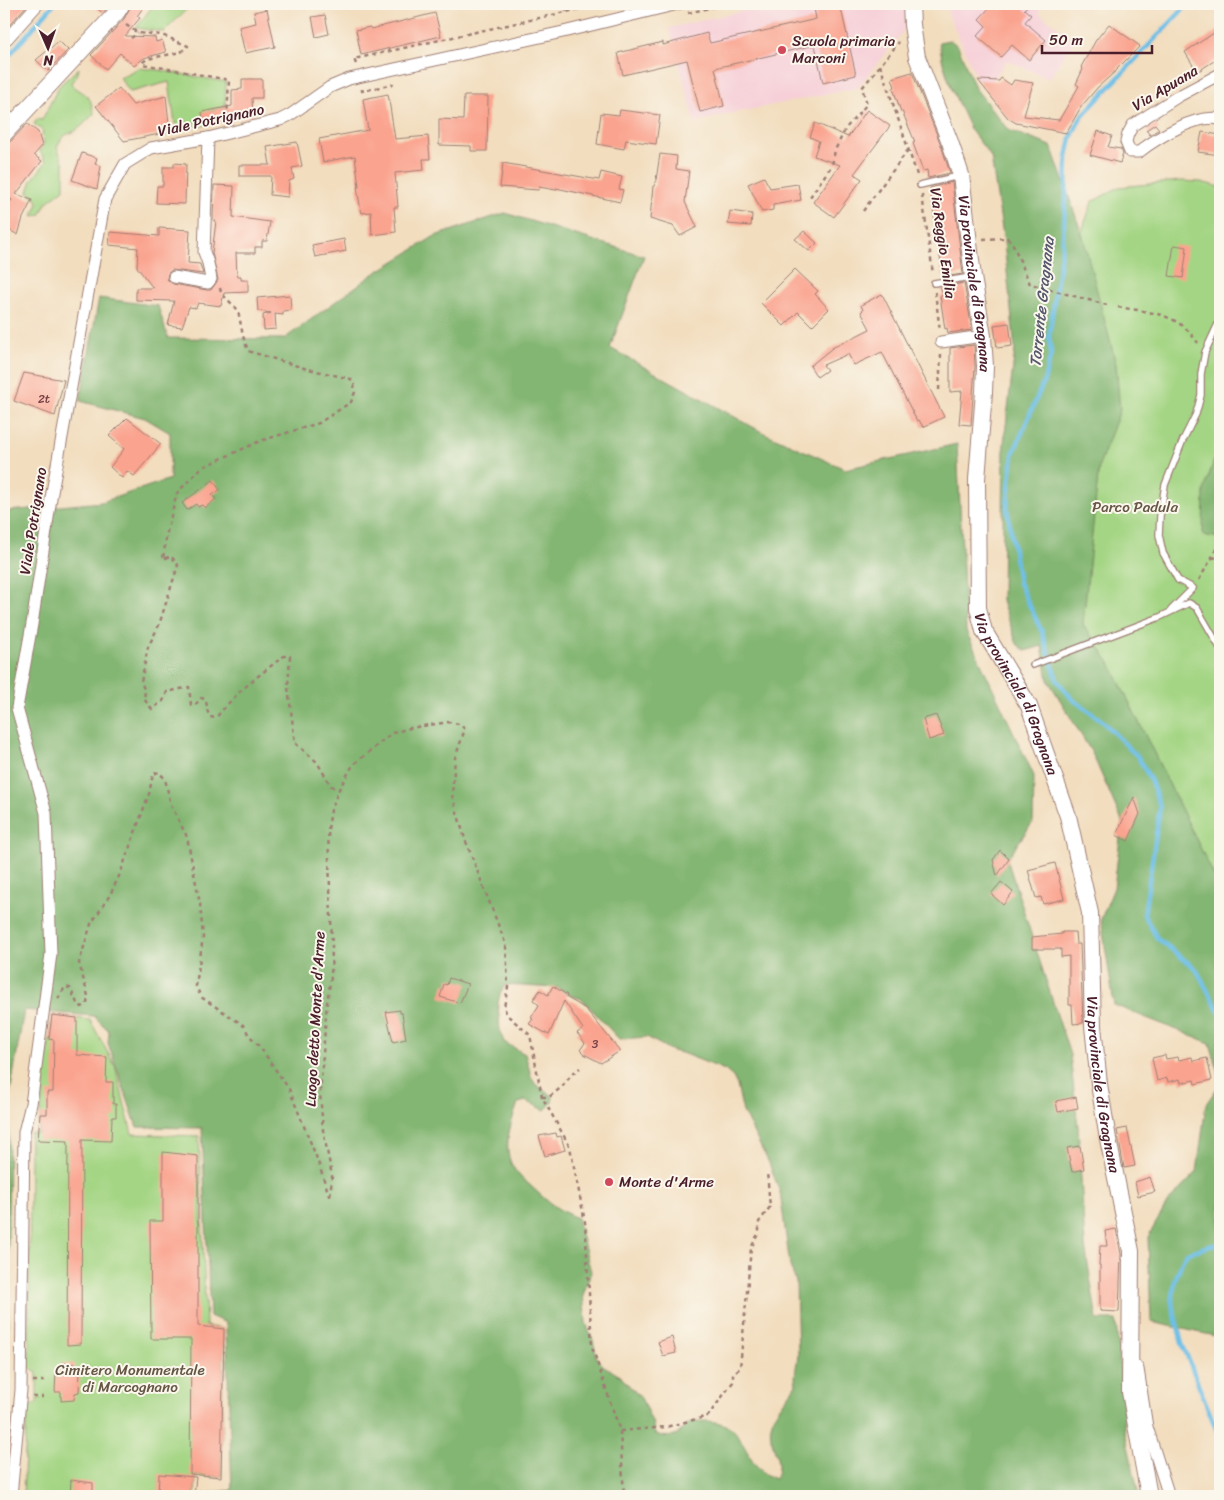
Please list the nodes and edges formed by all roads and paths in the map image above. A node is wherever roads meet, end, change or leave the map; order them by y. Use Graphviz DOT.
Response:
graph roads {
  1 [pos="38,4"];
  2 [pos="562,4"];
  3 [pos="678,4"];
  4 [pos="911,4"];
  5 [pos="918,4"];
  6 [pos="118,10"];
  7 [pos="566,12"];
  8 [pos="908,31"];
  9 [pos="138,33"];
  10 [pos="131,38"];
  11 [pos="4,42"];
  12 [pos="880,65"];
  13 [pos="1220,74"];
  14 [pos="1220,119"];
  15 [pos="226,124"];
  16 [pos="4,134"];
  17 [pos="208,138"];
  18 [pos="908,150"];
  19 [pos="961,175"];
  20 [pos="920,185"];
  21 [pos="810,197"];
  22 [pos="862,211"];
  23 [pos="969,242"];
  24 [pos="174,277"];
  25 [pos="973,277"];
  26 [pos="211,280"];
  27 [pos="934,283"];
  28 [pos="1107,305"];
  29 [pos="1118,307"];
  30 [pos="1220,320"];
  31 [pos="982,336"];
  32 [pos="942,342"];
  33 [pos="1205,352"];
  34 [pos="940,390"];
  35 [pos="1220,534"];
  36 [pos="1220,557"];
  37 [pos="1212,558"];
  38 [pos="1193,588"];
  39 [pos="1171,610"];
  40 [pos="1220,648"];
  41 [pos="1033,665"];
  42 [pos="340,789"];
  43 [pos="44,1014"];
  44 [pos="580,1068"];
  45 [pos="542,1096"];
  46 [pos="767,1172"];
  47 [pos="1130,1364"];
  48 [pos="620,1431"];
  49 [pos="11,1496"];
  50 [pos="624,1496"];
  51 [pos="1149,1496"];
  52 [pos="1169,1496"];
  1 -- 11 [label="street"];
  2 -- 7 [label="path"];
  3 -- 17 [label="street, Viale Potrignano"];
  4 -- 8 [label="main road, Via provinciale di Gragnana"];
  5 -- 8 [label="main road"];
  6 -- 9 [label="path"];
  6 -- 16 [label="main road"];
  8 -- 12 [label="path"];
  8 -- 19 [label="main road, Via provinciale di Gragnana"];
  9 -- 10 [label="path"];
  9 -- 15 [label="path"];
  12 -- 18 [label="path, Via Reggio Emilia"];
  12 -- 21 [label="path"];
  13 -- 14 [label="street, Via Apuana"];
  17 -- 26 [label="street"];
  17 -- 43 [label="street, Viale Potrignano"];
  18 -- 20 [label="path, Via Reggio Emilia"];
  18 -- 22 [label="path"];
  19 -- 20 [label="lane"];
  19 -- 23 [label="main road, Via provinciale di Gragnana"];
  20 -- 27 [label="path, Via Reggio Emilia"];
  23 -- 25 [label="main road, Via provinciale di Gragnana"];
  23 -- 28 [label="path"];
  24 -- 26 [label="street"];
  25 -- 27 [label="lane"];
  25 -- 31 [label="main road, Via provinciale di Gragnana"];
  26 -- 42 [label="path"];
  27 -- 32 [label="path, Via Reggio Emilia"];
  29 -- 33 [label="path"];
  30 -- 33 [label="lane"];
  31 -- 32 [label="street"];
  31 -- 47 [label="main road, Via provinciale di Gragnana"];
  32 -- 34 [label="path, Via Reggio Emilia"];
  33 -- 38 [label="lane"];
  35 -- 37 [label="path"];
  36 -- 37 [label="path"];
  37 -- 38 [label="path"];
  38 -- 39 [label="lane"];
  39 -- 40 [label="lane"];
  39 -- 41 [label="lane"];
  42 -- 43 [label="path, Luogo detto Monte d'Arme"];
  42 -- 45 [label="path"];
  43 -- 49 [label="street, Viale Potrignano"];
  44 -- 45 [label="path"];
  45 -- 48 [label="path"];
  46 -- 48 [label="path"];
  47 -- 51 [label="main road, Via provinciale di Gragnana"];
  47 -- 52 [label="street, Via provinciale di Gragnana"];
  48 -- 50 [label="path"];
}
